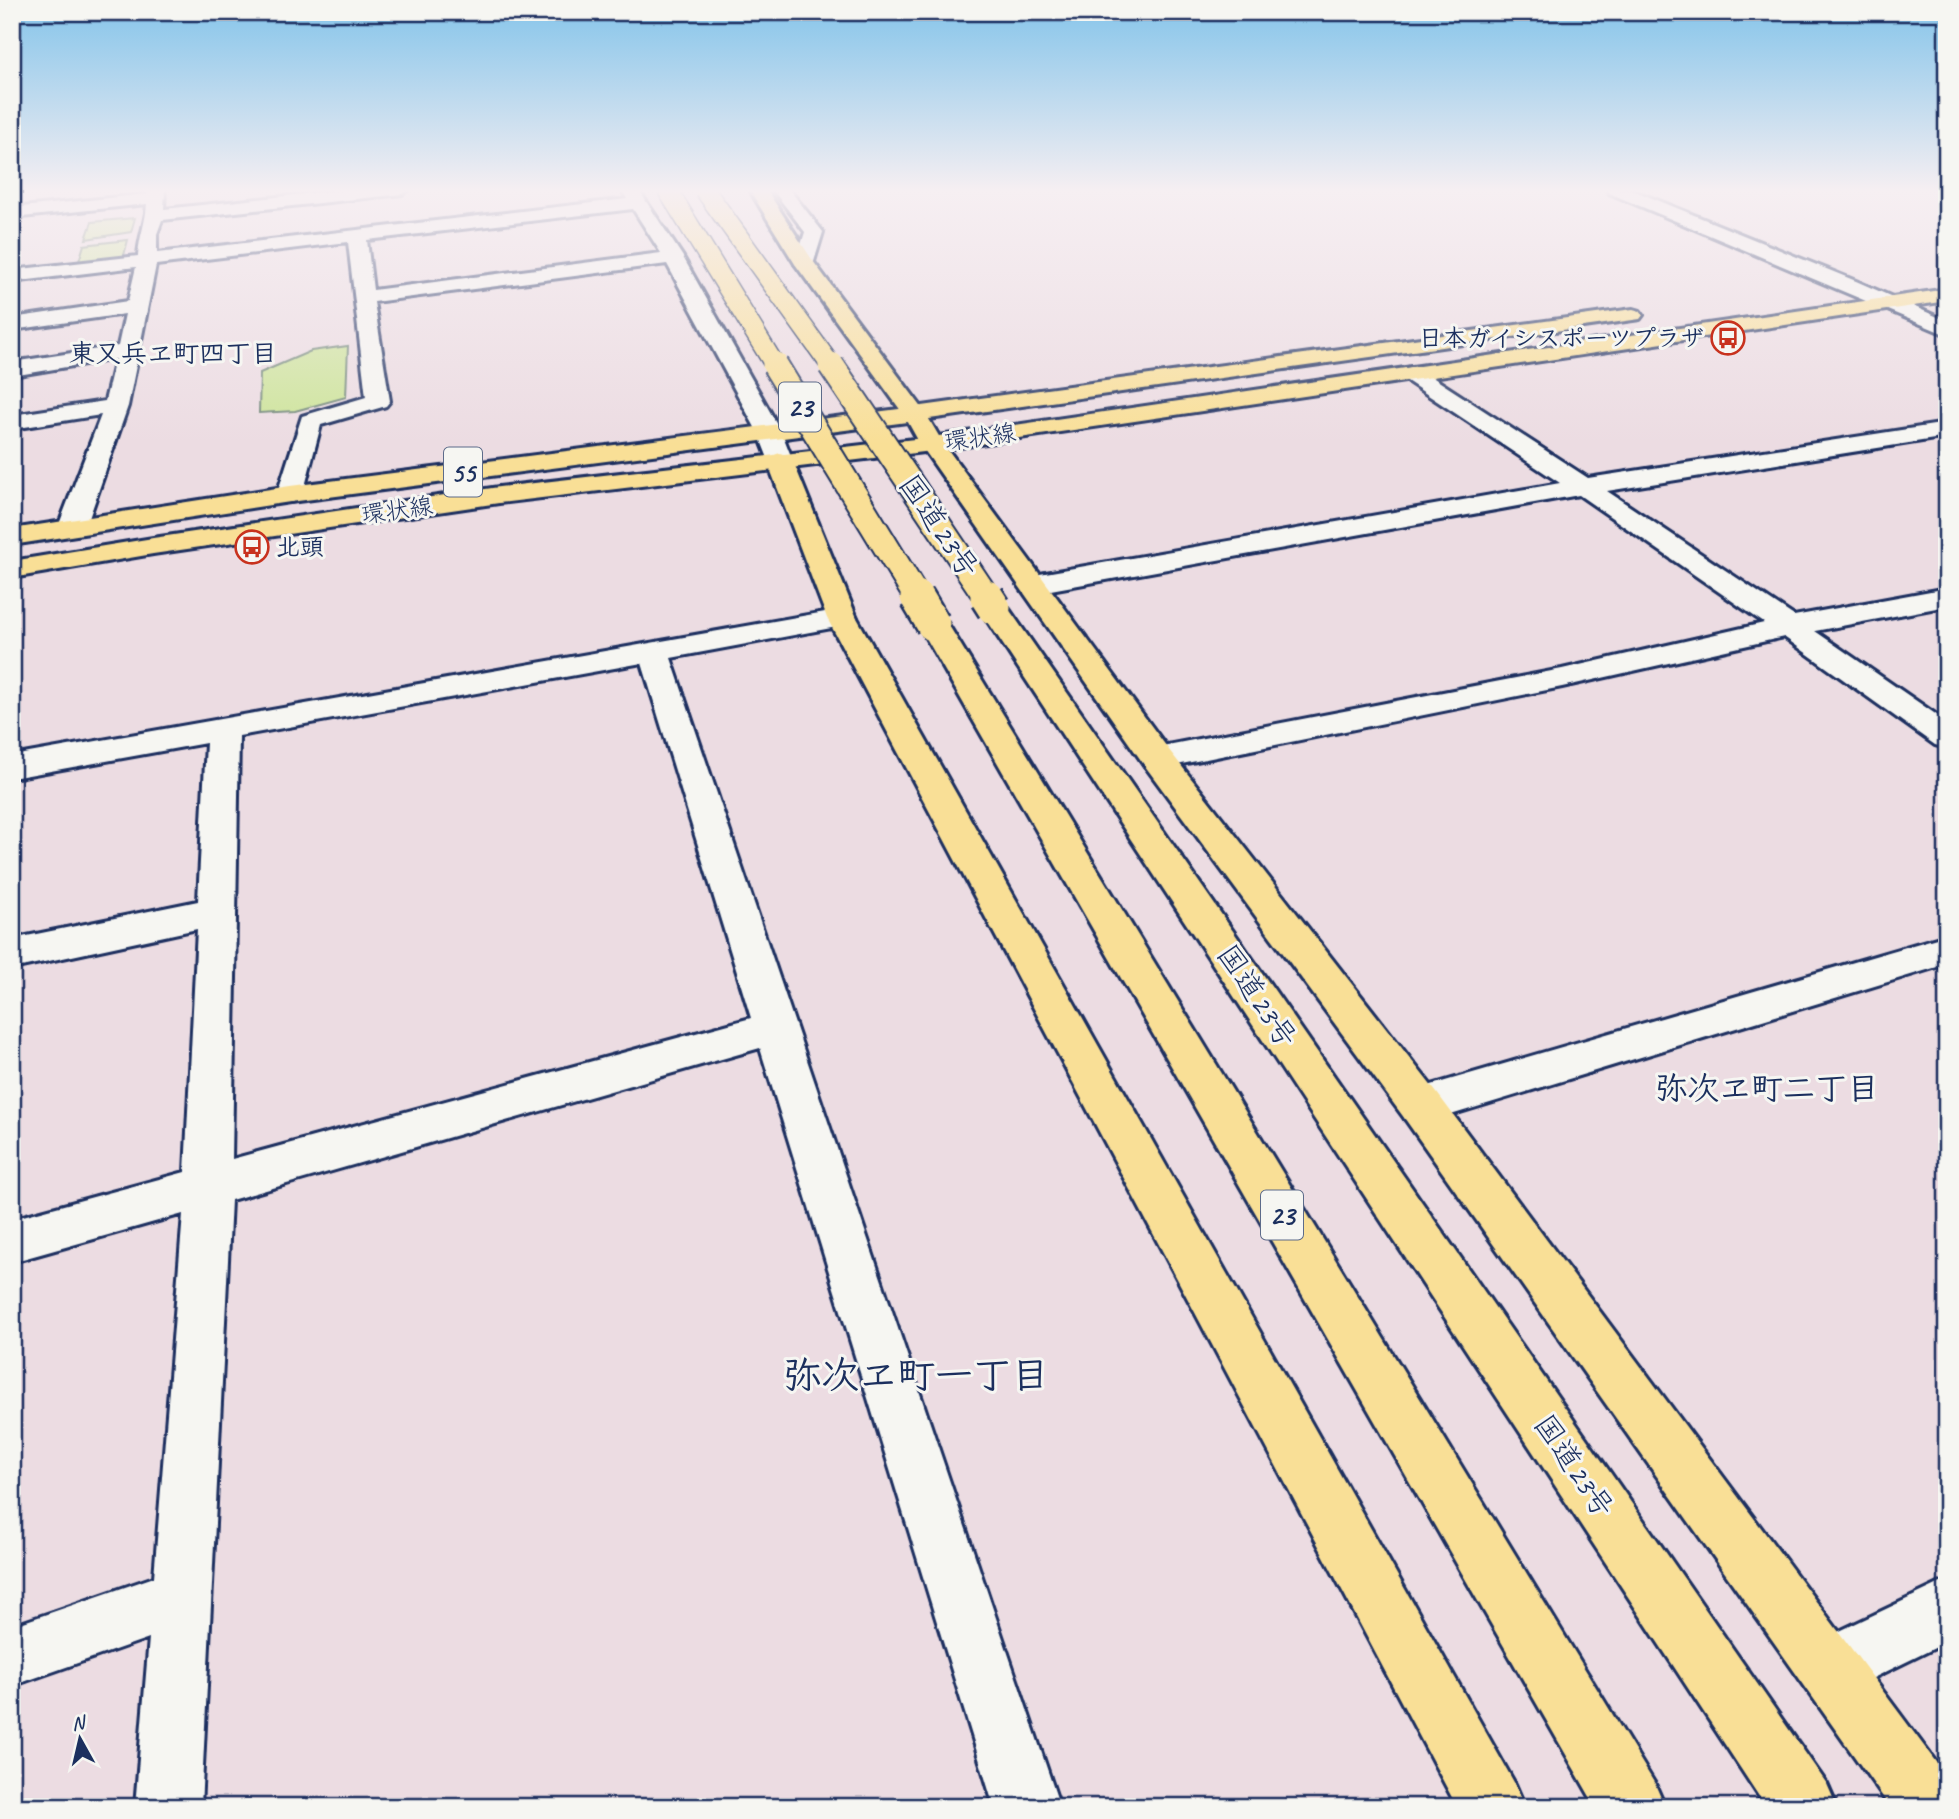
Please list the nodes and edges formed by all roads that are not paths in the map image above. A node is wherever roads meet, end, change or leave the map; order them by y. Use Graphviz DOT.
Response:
graph roads {
  1 [pos="31,274"];
  2 [pos="144,274"];
  3 [pos="361,274"];
  4 [pos="543,274"];
  5 [pos="682,274"];
  6 [pos="719,274"];
  7 [pos="765,274"];
  8 [pos="812,274"];
  9 [pos="1822,274"];
  10 [pos="12,276"];
  11 [pos="1886,279"];
  12 [pos="1849,285"];
  13 [pos="1808,290"];
  14 [pos="1947,295"];
  15 [pos="365,297"];
  16 [pos="1891,304"];
  17 [pos="136,306"];
  18 [pos="1657,311"];
  19 [pos="12,324"];
  20 [pos="1947,329"];
  21 [pos="127,351"];
  22 [pos="12,369"];
  23 [pos="1412,374"];
  24 [pos="116,406"];
  25 [pos="12,422"];
  26 [pos="924,429"];
  27 [pos="1947,430"];
  28 [pos="775,447"];
  29 [pos="1586,486"];
  30 [pos="290,494"];
  31 [pos="72,527"];
  32 [pos="12,537"];
  33 [pos="12,570"];
  34 [pos="1034,584"];
  35 [pos="1947,597"];
  36 [pos="842,618"];
  37 [pos="1791,626"];
  38 [pos="654,653"];
  39 [pos="223,727"];
  40 [pos="1947,738"];
  41 [pos="1157,758"];
  42 [pos="12,767"];
  43 [pos="217,911"];
  44 [pos="1947,949"];
  45 [pos="12,954"];
  46 [pos="773,1028"];
  47 [pos="1421,1106"];
  48 [pos="208,1188"];
  49 [pos="12,1241"];
  50 [pos="181,1597"];
  51 [pos="1947,1610"];
  52 [pos="12,1656"];
  53 [pos="1830,1668"];
  54 [pos="168,1807"];
  55 [pos="1027,1807"];
  56 [pos="1492,1807"];
  57 [pos="1632,1807"];
  58 [pos="1804,1807"];
  59 [pos="1929,1807"];
  1 -- 10 [label="street"];
  2 -- 17 [label="street"];
  3 -- 15 [label="street"];
  4 -- 15 [label="street"];
  5 -- 28 [label="street"];
  6 -- 57 [label="main road, 国道23号 / 23, bridge"];
  7 -- 58 [label="main road, 国道23号 / 23, bridge"];
  8 -- 26 [label="main road"];
  9 -- 12 [label="street"];
  11 -- 12 [label="main road"];
  12 -- 13 [label="main road"];
  12 -- 16 [label="street"];
  14 -- 16 [label="main road, 環状線"];
  15 -- 30 [label="street"];
  16 -- 20 [label="street"];
  16 -- 23 [label="main road, 環状線"];
  17 -- 19 [label="street"];
  17 -- 21 [label="street"];
  18 -- 26 [label="main road, 環状線"];
  21 -- 22 [label="street"];
  21 -- 24 [label="street"];
  23 -- 26 [label="main road, 環状線"];
  23 -- 29 [label="street"];
  24 -- 25 [label="street"];
  24 -- 31 [label="street"];
  26 -- 28 [label="main road, 環状線 / 55"];
  26 -- 28 [label="main road, 環状線 / 55"];
  26 -- 34 [label="main road"];
  27 -- 29 [label="street"];
  28 -- 30 [label="main road, 環状線 / 55"];
  28 -- 33 [label="main road, 環状線 / 55"];
  28 -- 36 [label="main road"];
  29 -- 34 [label="street"];
  29 -- 37 [label="street"];
  30 -- 31 [label="main road, 環状線 / 55"];
  31 -- 32 [label="main road, 環状線 / 55"];
  34 -- 41 [label="main road"];
  35 -- 37 [label="street"];
  36 -- 38 [label="street"];
  36 -- 56 [label="main road"];
  37 -- 40 [label="street"];
  37 -- 41 [label="street"];
  38 -- 39 [label="street"];
  38 -- 46 [label="street"];
  39 -- 42 [label="street"];
  39 -- 43 [label="street"];
  41 -- 47 [label="main road"];
  43 -- 45 [label="street"];
  43 -- 48 [label="street"];
  44 -- 47 [label="street"];
  46 -- 48 [label="street"];
  46 -- 55 [label="street"];
  47 -- 53 [label="main road"];
  48 -- 49 [label="street"];
  48 -- 50 [label="street"];
  50 -- 52 [label="street"];
  50 -- 54 [label="street"];
  51 -- 53 [label="street"];
  53 -- 59 [label="main road"];
}
